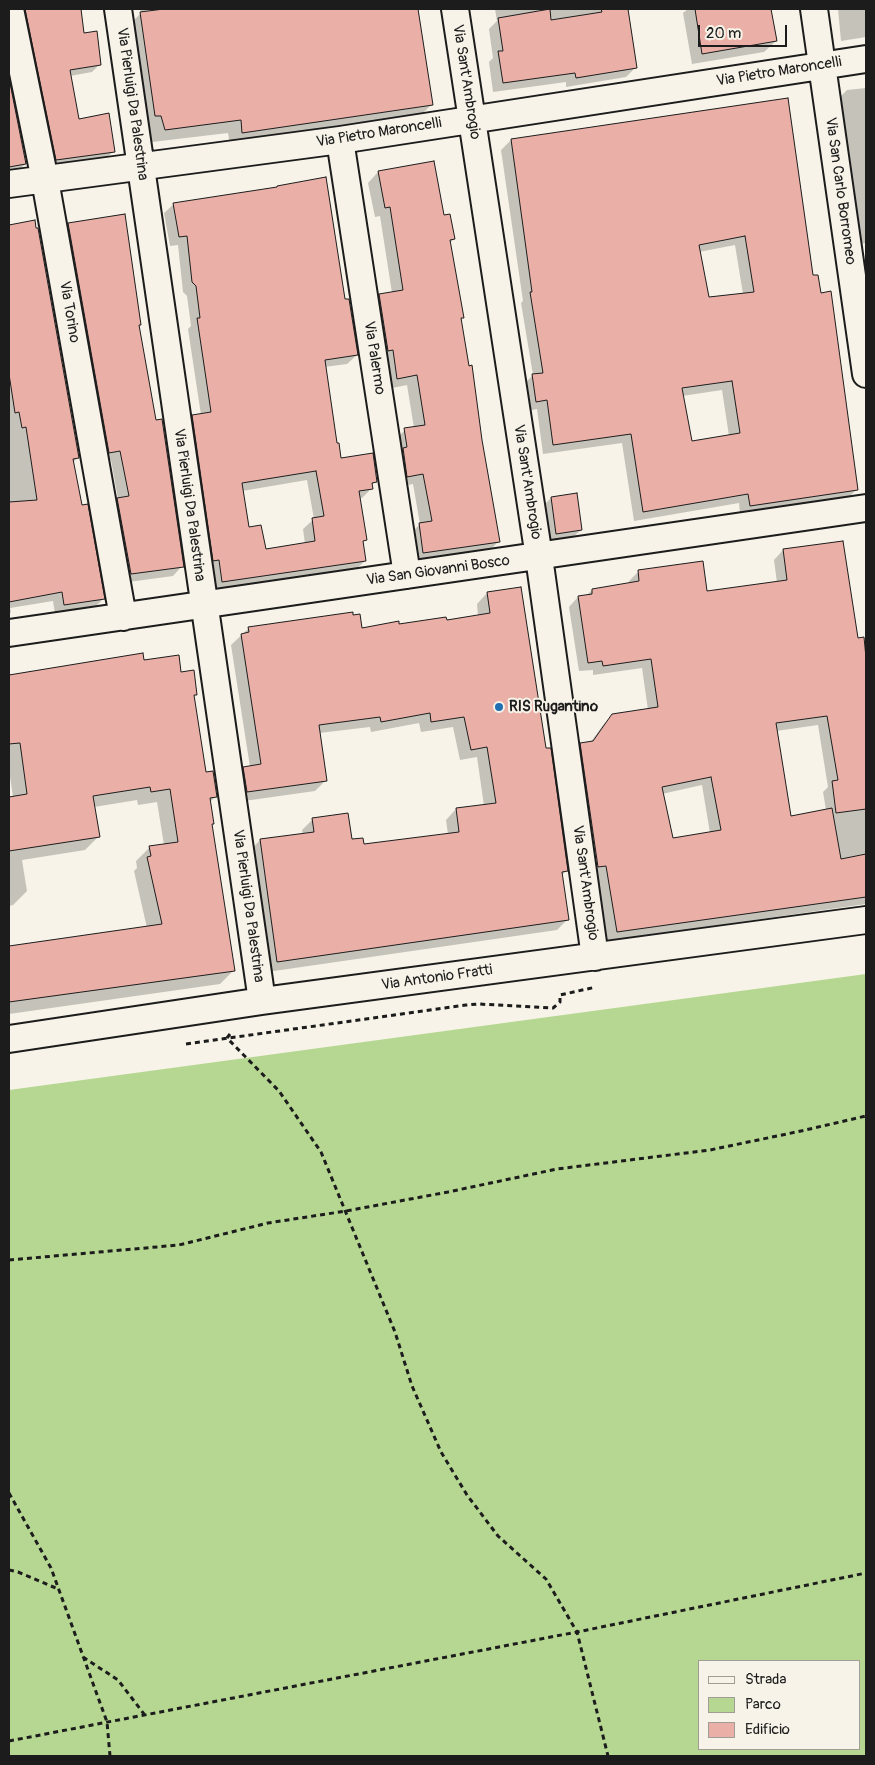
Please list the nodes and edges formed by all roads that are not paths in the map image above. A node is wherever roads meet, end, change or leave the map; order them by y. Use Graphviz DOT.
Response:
graph roads {
  1 [pos="10,9"];
  2 [pos="118,9"];
  3 [pos="455,9"];
  4 [pos="814,9"];
  5 [pos="866,59"];
  6 [pos="822,65"];
  7 [pos="472,118"];
  8 [pos="340,140"];
  9 [pos="141,168"];
  10 [pos="45,180"];
  11 [pos="9,184"];
  12 [pos="866,374"];
  13 [pos="866,508"];
  14 [pos="538,557"];
  15 [pos="407,575"];
  16 [pos="204,606"];
  17 [pos="122,617"];
  18 [pos="9,633"];
  19 [pos="866,920"];
  20 [pos="595,957"];
  21 [pos="262,1001"];
  22 [pos="9,1039"];
  1 -- 10 [label="street, Via Torino"];
  2 -- 9 [label="street, Via Pierluigi Da Palestrina"];
  3 -- 7 [label="street, Via Sant'Ambrogio"];
  4 -- 6 [label="street, Via San Carlo Borromeo"];
  5 -- 6 [label="street, Via Pietro Maroncelli"];
  6 -- 7 [label="street, Via Pietro Maroncelli"];
  6 -- 12 [label="street, Via San Carlo Borromeo"];
  7 -- 8 [label="street, Via Pietro Maroncelli"];
  7 -- 14 [label="street, Via Sant'Ambrogio"];
  8 -- 9 [label="street, Via Pietro Maroncelli"];
  8 -- 15 [label="street, Via Palermo"];
  9 -- 10 [label="street, Via Pietro Maroncelli"];
  9 -- 16 [label="street, Via Pierluigi Da Palestrina"];
  10 -- 11 [label="street, Via Pietro Maroncelli"];
  10 -- 17 [label="street, Via Torino"];
  13 -- 14 [label="street, Via San Giovanni Bosco"];
  14 -- 15 [label="street, Via San Giovanni Bosco"];
  14 -- 20 [label="street, Via Sant'Ambrogio"];
  15 -- 16 [label="street, Via San Giovanni Bosco"];
  16 -- 17 [label="street, Via San Giovanni Bosco"];
  16 -- 21 [label="street, Via Pierluigi Da Palestrina"];
  17 -- 18 [label="street, Via San Giovanni Bosco"];
  19 -- 20 [label="street, Via Antonio Fratti"];
  20 -- 21 [label="street, Via Antonio Fratti"];
  21 -- 22 [label="street, Via Antonio Fratti"];
}
